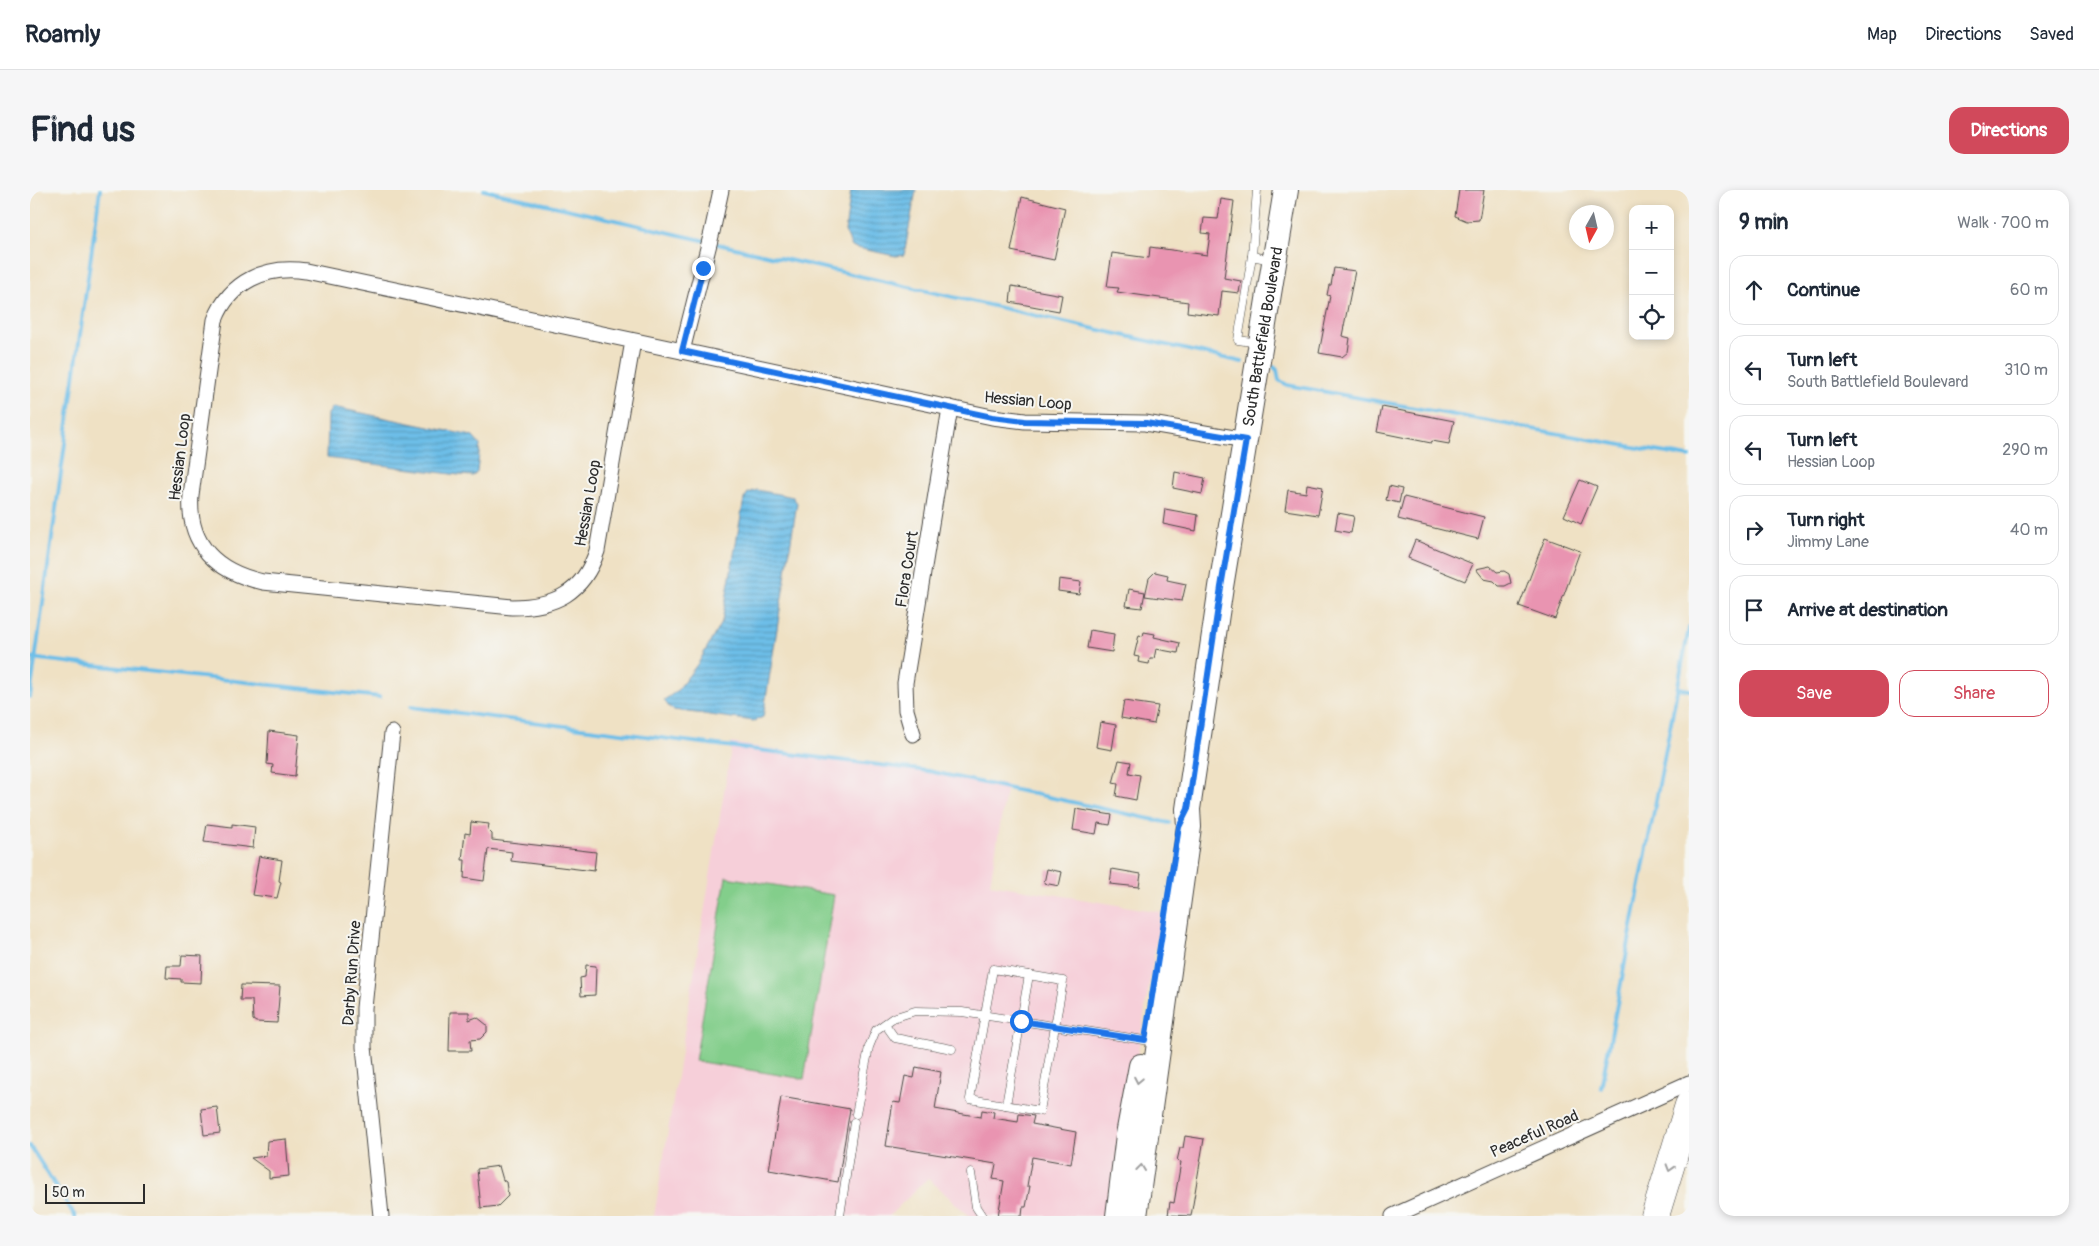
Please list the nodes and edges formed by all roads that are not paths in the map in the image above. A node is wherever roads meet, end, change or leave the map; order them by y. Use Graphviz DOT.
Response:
graph roads {
  1 [pos="721,190"];
  2 [pos="1257,190"];
  3 [pos="1277,190"];
  4 [pos="1286,190"];
  5 [pos="1252,256"];
  6 [pos="1275,260"];
  7 [pos="633,340"];
  8 [pos="1261,344"];
  9 [pos="682,351"];
  10 [pos="950,408"];
  11 [pos="1246,440"];
  12 [pos="392,733"];
  13 [pos="913,734"];
  14 [pos="1029,975"];
  15 [pos="985,1016"];
  16 [pos="1021,1021"];
  17 [pos="885,1024"];
  18 [pos="1055,1026"];
  19 [pos="1153,1042"];
  20 [pos="952,1049"];
  21 [pos="1689,1083"];
  22 [pos="1006,1105"];
  23 [pos="1689,1105"];
  24 [pos="971,1173"];
  25 [pos="381,1216"];
  26 [pos="840,1216"];
  27 [pos="982,1216"];
  28 [pos="1118,1216"];
  29 [pos="1135,1216"];
  30 [pos="1393,1216"];
  31 [pos="1655,1216"];
  1 -- 9 [label="street"];
  2 -- 5 [label="lane"];
  3 -- 4 [label="lane"];
  4 -- 6 [label="main road, South Battlefield Boulevard"];
  5 -- 6 [label="lane"];
  5 -- 8 [label="lane"];
  6 -- 8 [label="main road, South Battlefield Boulevard"];
  7 -- 7 [label="street, Hessian Loop"];
  7 -- 9 [label="street, Hessian Loop"];
  8 -- 11 [label="main road, South Battlefield Boulevard"];
  9 -- 10 [label="street, Hessian Loop"];
  10 -- 11 [label="street, Hessian Loop"];
  10 -- 13 [label="street, Flora Court"];
  11 -- 19 [label="main road, South Battlefield Boulevard"];
  12 -- 25 [label="street, Darby Run Drive"];
  14 -- 15 [label="lane"];
  14 -- 16 [label="lane"];
  14 -- 18 [label="lane"];
  15 -- 16 [label="lane"];
  15 -- 17 [label="lane"];
  15 -- 22 [label="lane"];
  16 -- 18 [label="lane"];
  16 -- 22 [label="lane"];
  17 -- 20 [label="lane"];
  17 -- 26 [label="lane"];
  18 -- 19 [label="lane"];
  18 -- 22 [label="lane"];
  19 -- 28 [label="main road, South Battlefield Boulevard, one-way"];
  29 -- 19 [label="main road, South Battlefield Boulevard, one-way"];
  21 -- 30 [label="street, Peaceful Road"];
  23 -- 31 [label="highway, one-way"];
  24 -- 27 [label="lane"];
}
